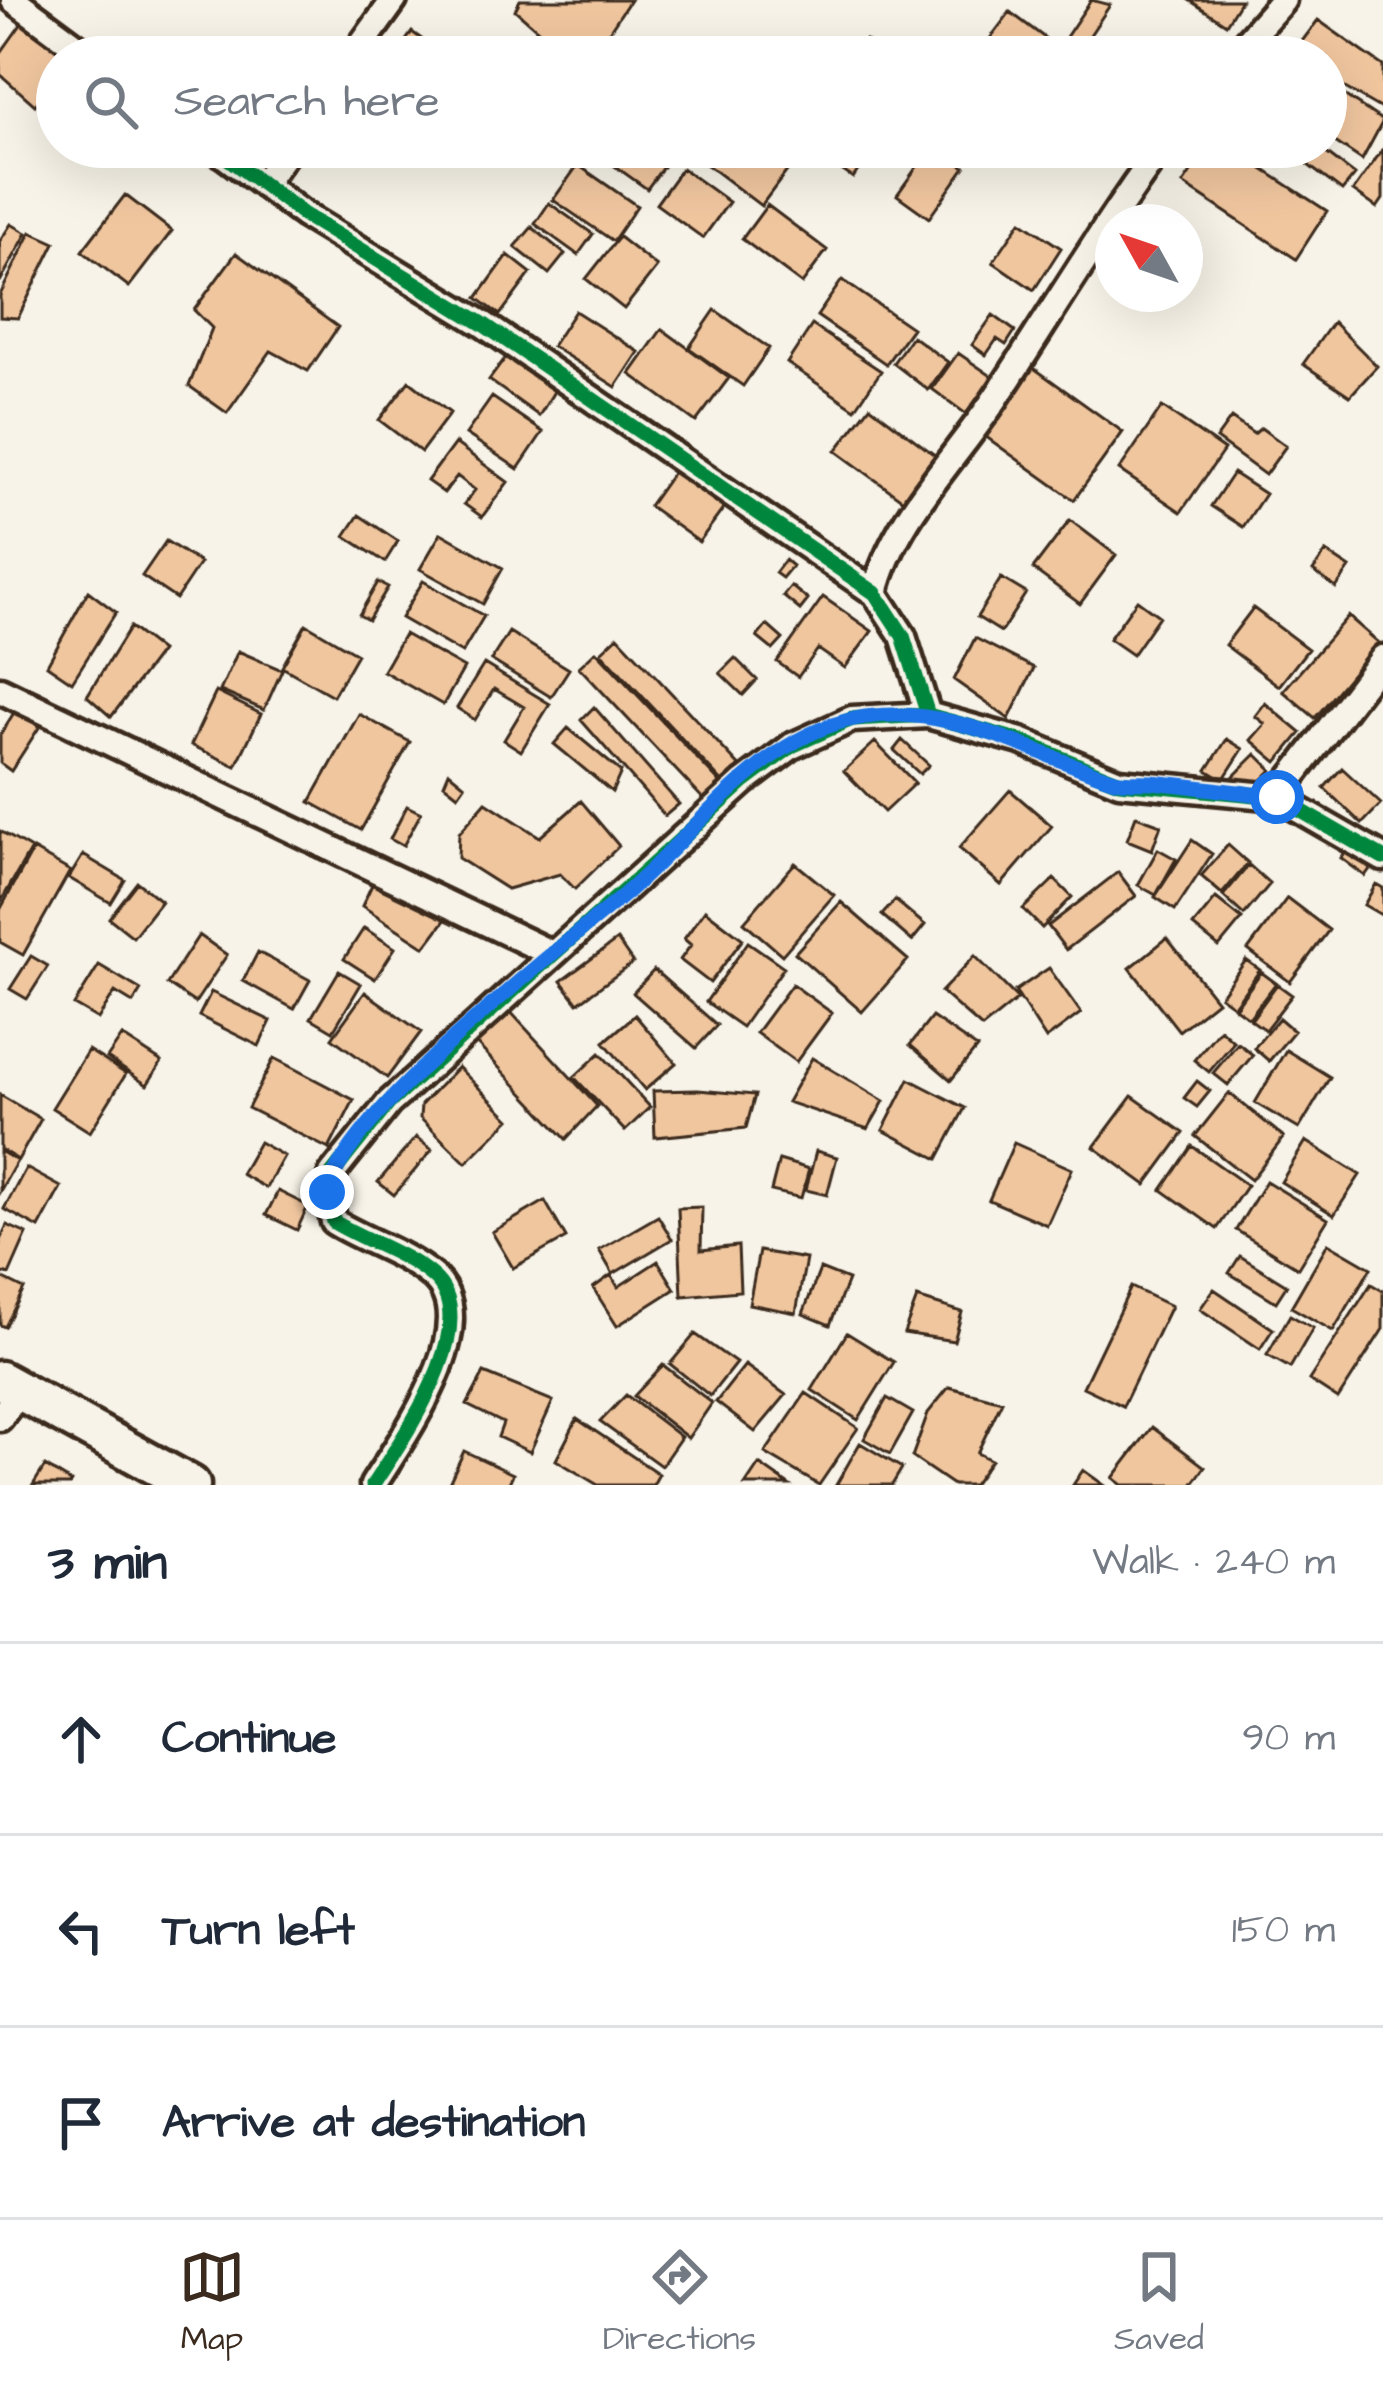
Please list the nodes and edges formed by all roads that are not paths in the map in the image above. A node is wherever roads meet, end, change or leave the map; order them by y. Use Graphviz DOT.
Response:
graph roads {
  1 [pos="14,0"];
  2 [pos="394,0"];
  3 [pos="1283,0"];
  4 [pos="63,36"];
  5 [pos="368,36"];
  6 [pos="1251,36"];
  7 [pos="241,168"];
  8 [pos="275,168"];
  9 [pos="1148,168"];
  10 [pos="263,184"];
  11 [pos="874,593"];
  12 [pos="1383,658"];
  13 [pos="0,690"];
  14 [pos="928,715"];
  15 [pos="1277,797"];
  16 [pos="1383,858"];
  17 [pos="550,953"];
  18 [pos="7,1396"];
  19 [pos="190,1485"];
  20 [pos="373,1485"];
  1 -- 4 [label="street"];
  2 -- 5 [label="street"];
  3 -- 6 [label="street"];
  7 -- 10 [label="street"];
  8 -- 10 [label="street"];
  9 -- 11 [label="street"];
  10 -- 11 [label="street"];
  11 -- 14 [label="street"];
  12 -- 15 [label="street"];
  13 -- 17 [label="street"];
  14 -- 15 [label="street"];
  14 -- 17 [label="street"];
  15 -- 16 [label="street"];
  17 -- 20 [label="street"];
  18 -- 19 [label="street"];
}
